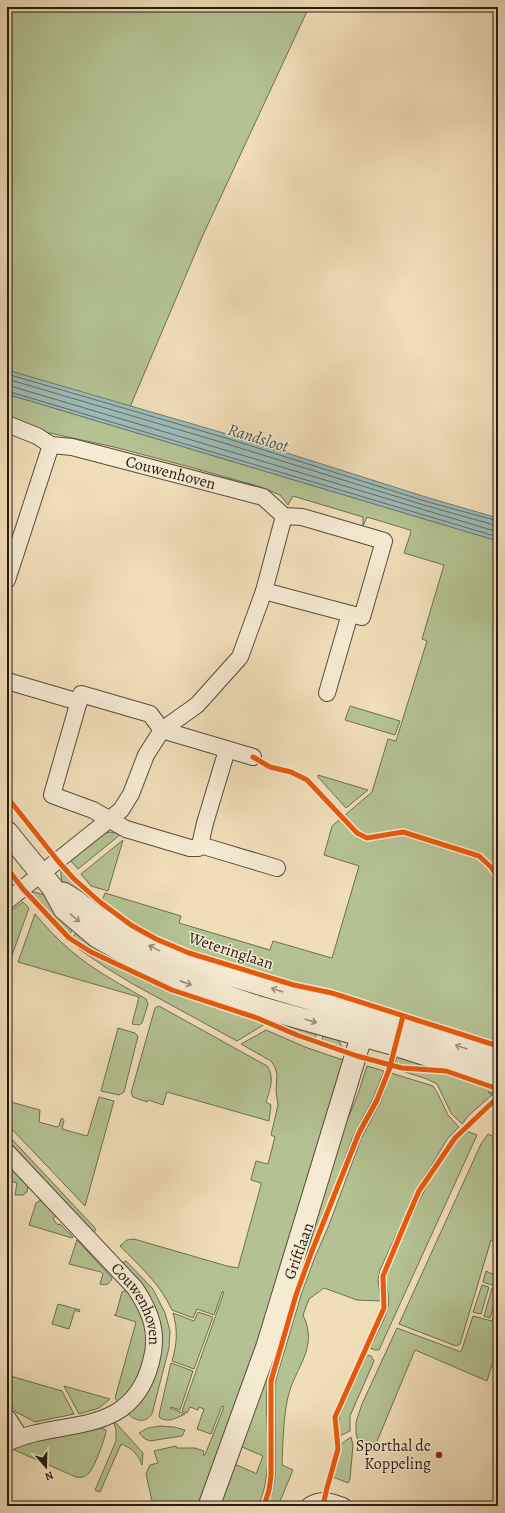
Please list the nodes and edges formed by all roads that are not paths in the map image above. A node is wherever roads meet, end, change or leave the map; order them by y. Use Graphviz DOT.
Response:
graph roads {
  1 [pos="7,424"];
  2 [pos="51,446"];
  3 [pos="284,516"];
  4 [pos="7,580"];
  5 [pos="264,591"];
  6 [pos="350,614"];
  7 [pos="7,681"];
  8 [pos="327,693"];
  9 [pos="79,702"];
  10 [pos="162,730"];
  11 [pos="227,750"];
  12 [pos="253,757"];
  13 [pos="109,820"];
  14 [pos="7,832"];
  15 [pos="200,845"];
  16 [pos="276,868"];
  17 [pos="47,880"];
  18 [pos="7,901"];
  19 [pos="365,1027"];
  20 [pos="498,1060"];
  21 [pos="498,1078"];
  22 [pos="7,1152"];
  23 [pos="7,1417"];
  24 [pos="14,1440"];
  25 [pos="209,1506"];
  26 [pos="309,1506"];
  27 [pos="343,1506"];
  1 -- 2 [label="street"];
  2 -- 3 [label="street, Couwenhoven"];
  2 -- 4 [label="street"];
  3 -- 5 [label="street"];
  3 -- 6 [label="street"];
  5 -- 6 [label="street"];
  5 -- 10 [label="street"];
  6 -- 8 [label="street"];
  7 -- 9 [label="street"];
  9 -- 10 [label="street"];
  9 -- 13 [label="street"];
  10 -- 11 [label="street"];
  10 -- 13 [label="street"];
  11 -- 12 [label="street"];
  11 -- 15 [label="street"];
  13 -- 15 [label="street"];
  13 -- 17 [label="street"];
  14 -- 17 [label="street, Weteringlaan"];
  15 -- 16 [label="street"];
  17 -- 18 [label="street"];
  17 -- 19 [label="street, Weteringlaan"];
  20 -- 19 [label="street, Weteringlaan, one-way"];
  19 -- 21 [label="street, Weteringlaan"];
  19 -- 25 [label="street, Griftlaan"];
  22 -- 24 [label="street, Couwenhoven"];
  23 -- 24 [label="street"];
  26 -- 27 [label="street"];
}
